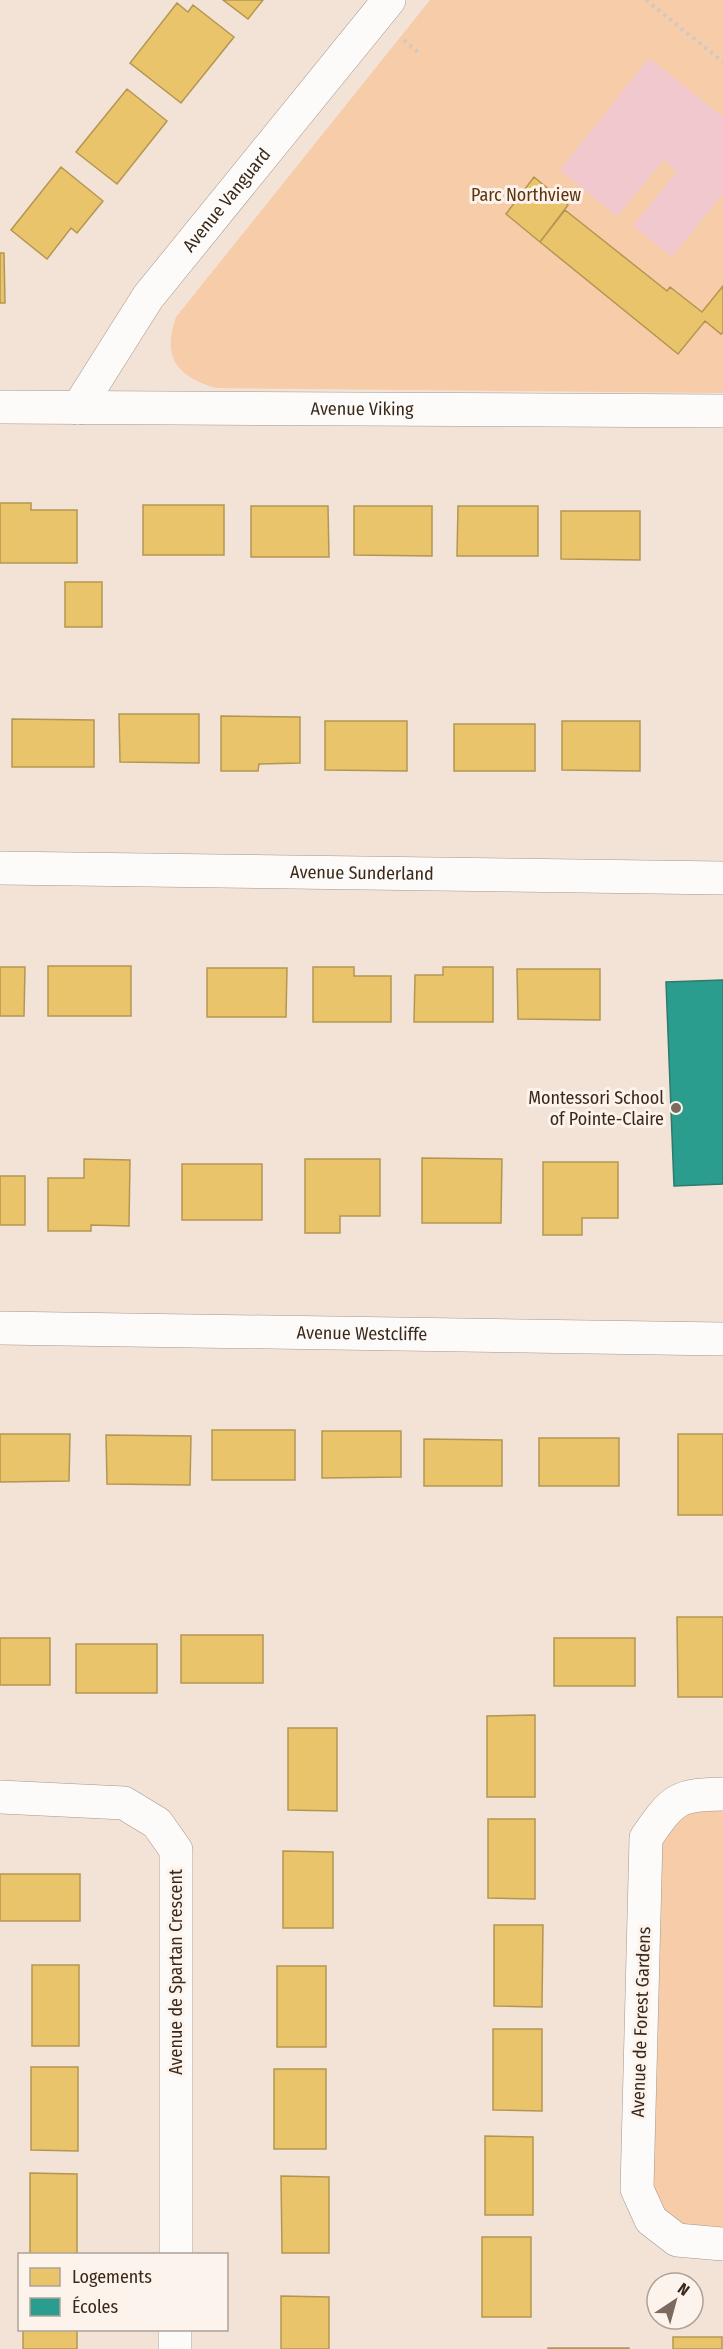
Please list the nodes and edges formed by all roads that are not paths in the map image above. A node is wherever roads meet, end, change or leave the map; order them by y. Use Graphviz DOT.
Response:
graph roads {
  1 [pos="389,0"];
  2 [pos="0,407"];
  3 [pos="78,408"];
  4 [pos="723,411"];
  5 [pos="0,868"];
  6 [pos="723,878"];
  7 [pos="0,1328"];
  8 [pos="723,1340"];
  9 [pos="723,1794"];
  10 [pos="0,1797"];
  11 [pos="723,2244"];
  12 [pos="176,2253"];
  13 [pos="176,2331"];
  14 [pos="176,2349"];
  1 -- 3 [label="street, Avenue Vanguard"];
  2 -- 3 [label="street, Avenue Viking"];
  3 -- 4 [label="street, Avenue Viking"];
  5 -- 6 [label="street, Avenue Sunderland"];
  7 -- 8 [label="street, Avenue Westcliffe"];
  9 -- 11 [label="street, Avenue de Forest Gardens"];
  10 -- 12 [label="street, Avenue de Spartan Crescent"];
  13 -- 14 [label="street"];
}
